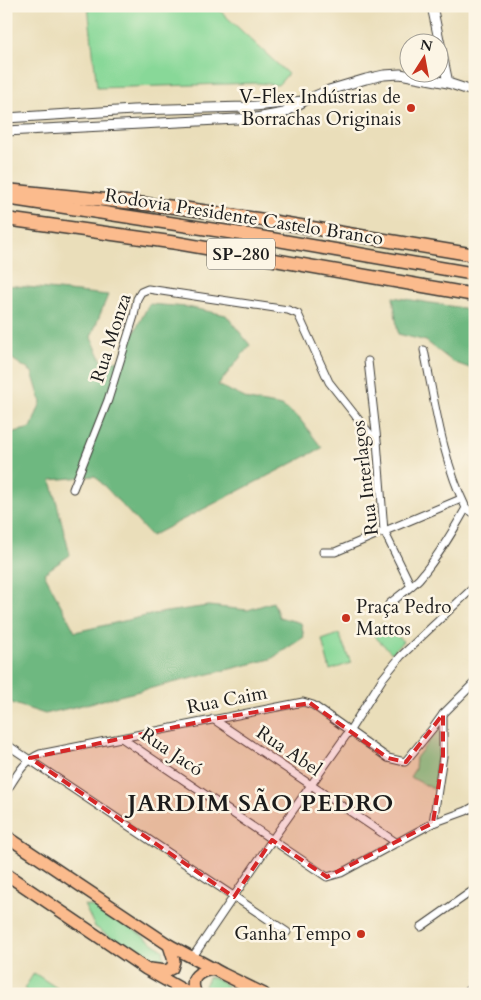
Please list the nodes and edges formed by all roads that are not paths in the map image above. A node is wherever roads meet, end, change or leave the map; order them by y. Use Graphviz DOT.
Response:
graph roads {
  1 [pos="432,6"];
  2 [pos="448,83"];
  3 [pos="475,92"];
  4 [pos="306,100"];
  5 [pos="6,118"];
  6 [pos="6,130"];
  7 [pos="6,190"];
  8 [pos="6,198"];
  9 [pos="6,219"];
  10 [pos="475,255"];
  11 [pos="475,274"];
  12 [pos="475,295"];
  13 [pos="424,350"];
  14 [pos="368,360"];
  15 [pos="377,443"];
  16 [pos="73,489"];
  17 [pos="462,499"];
  18 [pos="466,508"];
  19 [pos="475,514"];
  20 [pos="384,531"];
  21 [pos="323,552"];
  22 [pos="411,586"];
  23 [pos="475,586"];
  24 [pos="389,604"];
  25 [pos="475,682"];
  26 [pos="443,714"];
  27 [pos="213,719"];
  28 [pos="350,730"];
  29 [pos="123,738"];
  30 [pos="6,744"];
  31 [pos="30,758"];
  32 [pos="310,784"];
  33 [pos="6,792"];
  34 [pos="475,806"];
  35 [pos="433,823"];
  36 [pos="6,836"];
  37 [pos="272,840"];
  38 [pos="397,843"];
  39 [pos="6,874"];
  40 [pos="475,889"];
  41 [pos="234,897"];
  42 [pos="421,926"];
  43 [pos="287,932"];
  44 [pos="169,945"];
  45 [pos="192,958"];
  46 [pos="146,969"];
  47 [pos="214,969"];
  48 [pos="475,984"];
  49 [pos="190,994"];
  50 [pos="196,994"];
  51 [pos="264,994"];
  52 [pos="464,994"];
  1 -- 2 [label="street"];
  2 -- 3 [label="street"];
  2 -- 4 [label="street"];
  4 -- 5 [label="street"];
  4 -- 6 [label="street"];
  7 -- 10 [label="highway"];
  8 -- 11 [label="highway, Rodovia Presidente Castelo Branco / SP-280"];
  9 -- 12 [label="highway, Rodovia Presidente Castelo Branco / SP-280"];
  13 -- 17 [label="street"];
  14 -- 15 [label="street, Rua Interlagos"];
  15 -- 16 [label="street, Rua Monza"];
  15 -- 20 [label="street, Rua Interlagos"];
  17 -- 18 [label="street"];
  17 -- 20 [label="street"];
  18 -- 19 [label="street"];
  18 -- 22 [label="street"];
  20 -- 21 [label="street"];
  20 -- 22 [label="street, Rua Interlagos"];
  22 -- 24 [label="street"];
  23 -- 28 [label="street"];
  25 -- 26 [label="street"];
  26 -- 28 [label="street, Rua Caim"];
  26 -- 35 [label="street"];
  27 -- 28 [label="street, Rua Caim"];
  27 -- 29 [label="street, Rua Caim"];
  27 -- 32 [label="street, Rua Abel"];
  28 -- 32 [label="street"];
  29 -- 31 [label="street, Rua Caim"];
  29 -- 37 [label="street, Rua Jacó"];
  30 -- 31 [label="street"];
  31 -- 33 [label="street"];
  31 -- 41 [label="street"];
  32 -- 37 [label="street"];
  32 -- 38 [label="street, Rua Abel"];
  34 -- 35 [label="street"];
  35 -- 38 [label="street"];
  36 -- 44 [label="main road"];
  37 -- 38 [label="street, Rua Jacó"];
  37 -- 41 [label="street"];
  39 -- 46 [label="main road"];
  40 -- 42 [label="street"];
  41 -- 43 [label="street"];
  41 -- 45 [label="street"];
  44 -- 45 [label="main road"];
  44 -- 46 [label="main road"];
  45 -- 47 [label="main road"];
  46 -- 49 [label="main road"];
  47 -- 50 [label="main road"];
  47 -- 51 [label="main road"];
  48 -- 52 [label="street"];
}
